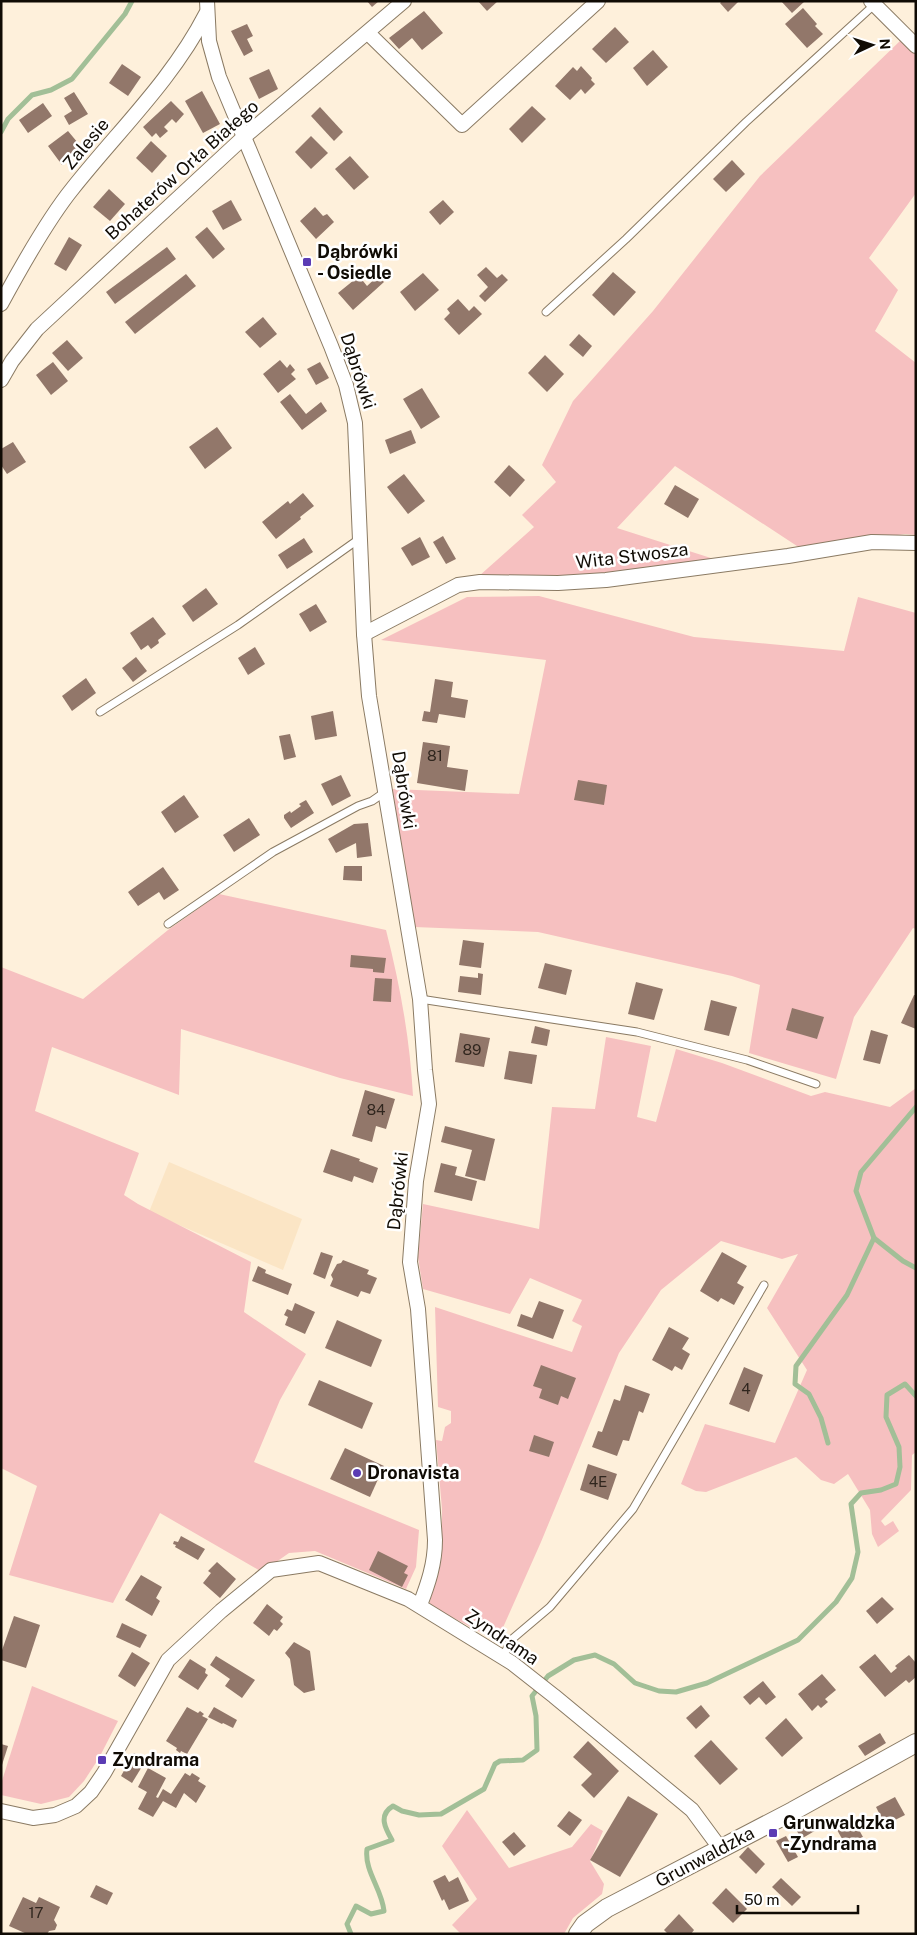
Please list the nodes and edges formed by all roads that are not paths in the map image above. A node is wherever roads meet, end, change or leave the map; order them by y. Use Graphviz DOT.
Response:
graph roads {
  1 [pos="404,1"];
  2 [pos="598,1"];
  3 [pos="873,3"];
  4 [pos="206,7"];
  5 [pos="368,33"];
  6 [pos="916,46"];
  7 [pos="244,137"];
  8 [pos="1,304"];
  9 [pos="546,312"];
  10 [pos="7,358"];
  11 [pos="1,380"];
  12 [pos="360,538"];
  13 [pos="916,543"];
  14 [pos="364,634"];
  15 [pos="100,712"];
  16 [pos="385,791"];
  17 [pos="168,924"];
  18 [pos="420,998"];
  19 [pos="816,1084"];
  20 [pos="764,1285"];
  21 [pos="420,1605"];
  22 [pos="503,1658"];
  23 [pos="916,1743"];
  24 [pos="1,1812"];
  25 [pos="720,1848"];
  26 [pos="578,1934"];
  1 -- 5 [label="street, Bohaterów Orła Białego"];
  2 -- 5 [label="street"];
  3 -- 6 [label="street"];
  3 -- 9 [label="lane"];
  4 -- 7 [label="street, Dąbrówki"];
  4 -- 8 [label="street, Zalesie"];
  5 -- 7 [label="street, Bohaterów Orła Białego"];
  7 -- 10 [label="street, Bohaterów Orła Białego"];
  7 -- 12 [label="street, Dąbrówki"];
  10 -- 11 [label="street, Bohaterów Orła Białego"];
  12 -- 14 [label="street, Dąbrówki"];
  12 -- 15 [label="lane"];
  13 -- 14 [label="street, Wita Stwosza"];
  14 -- 16 [label="street, Dąbrówki"];
  16 -- 17 [label="lane"];
  16 -- 18 [label="street, Dąbrówki"];
  18 -- 19 [label="lane"];
  18 -- 21 [label="street, Dąbrówki"];
  20 -- 22 [label="lane"];
  21 -- 22 [label="street, Zyndrama"];
  21 -- 24 [label="street, Zyndrama"];
  22 -- 25 [label="street, Zyndrama"];
  23 -- 25 [label="street, Grunwaldzka"];
  25 -- 26 [label="street, Grunwaldzka"];
}
